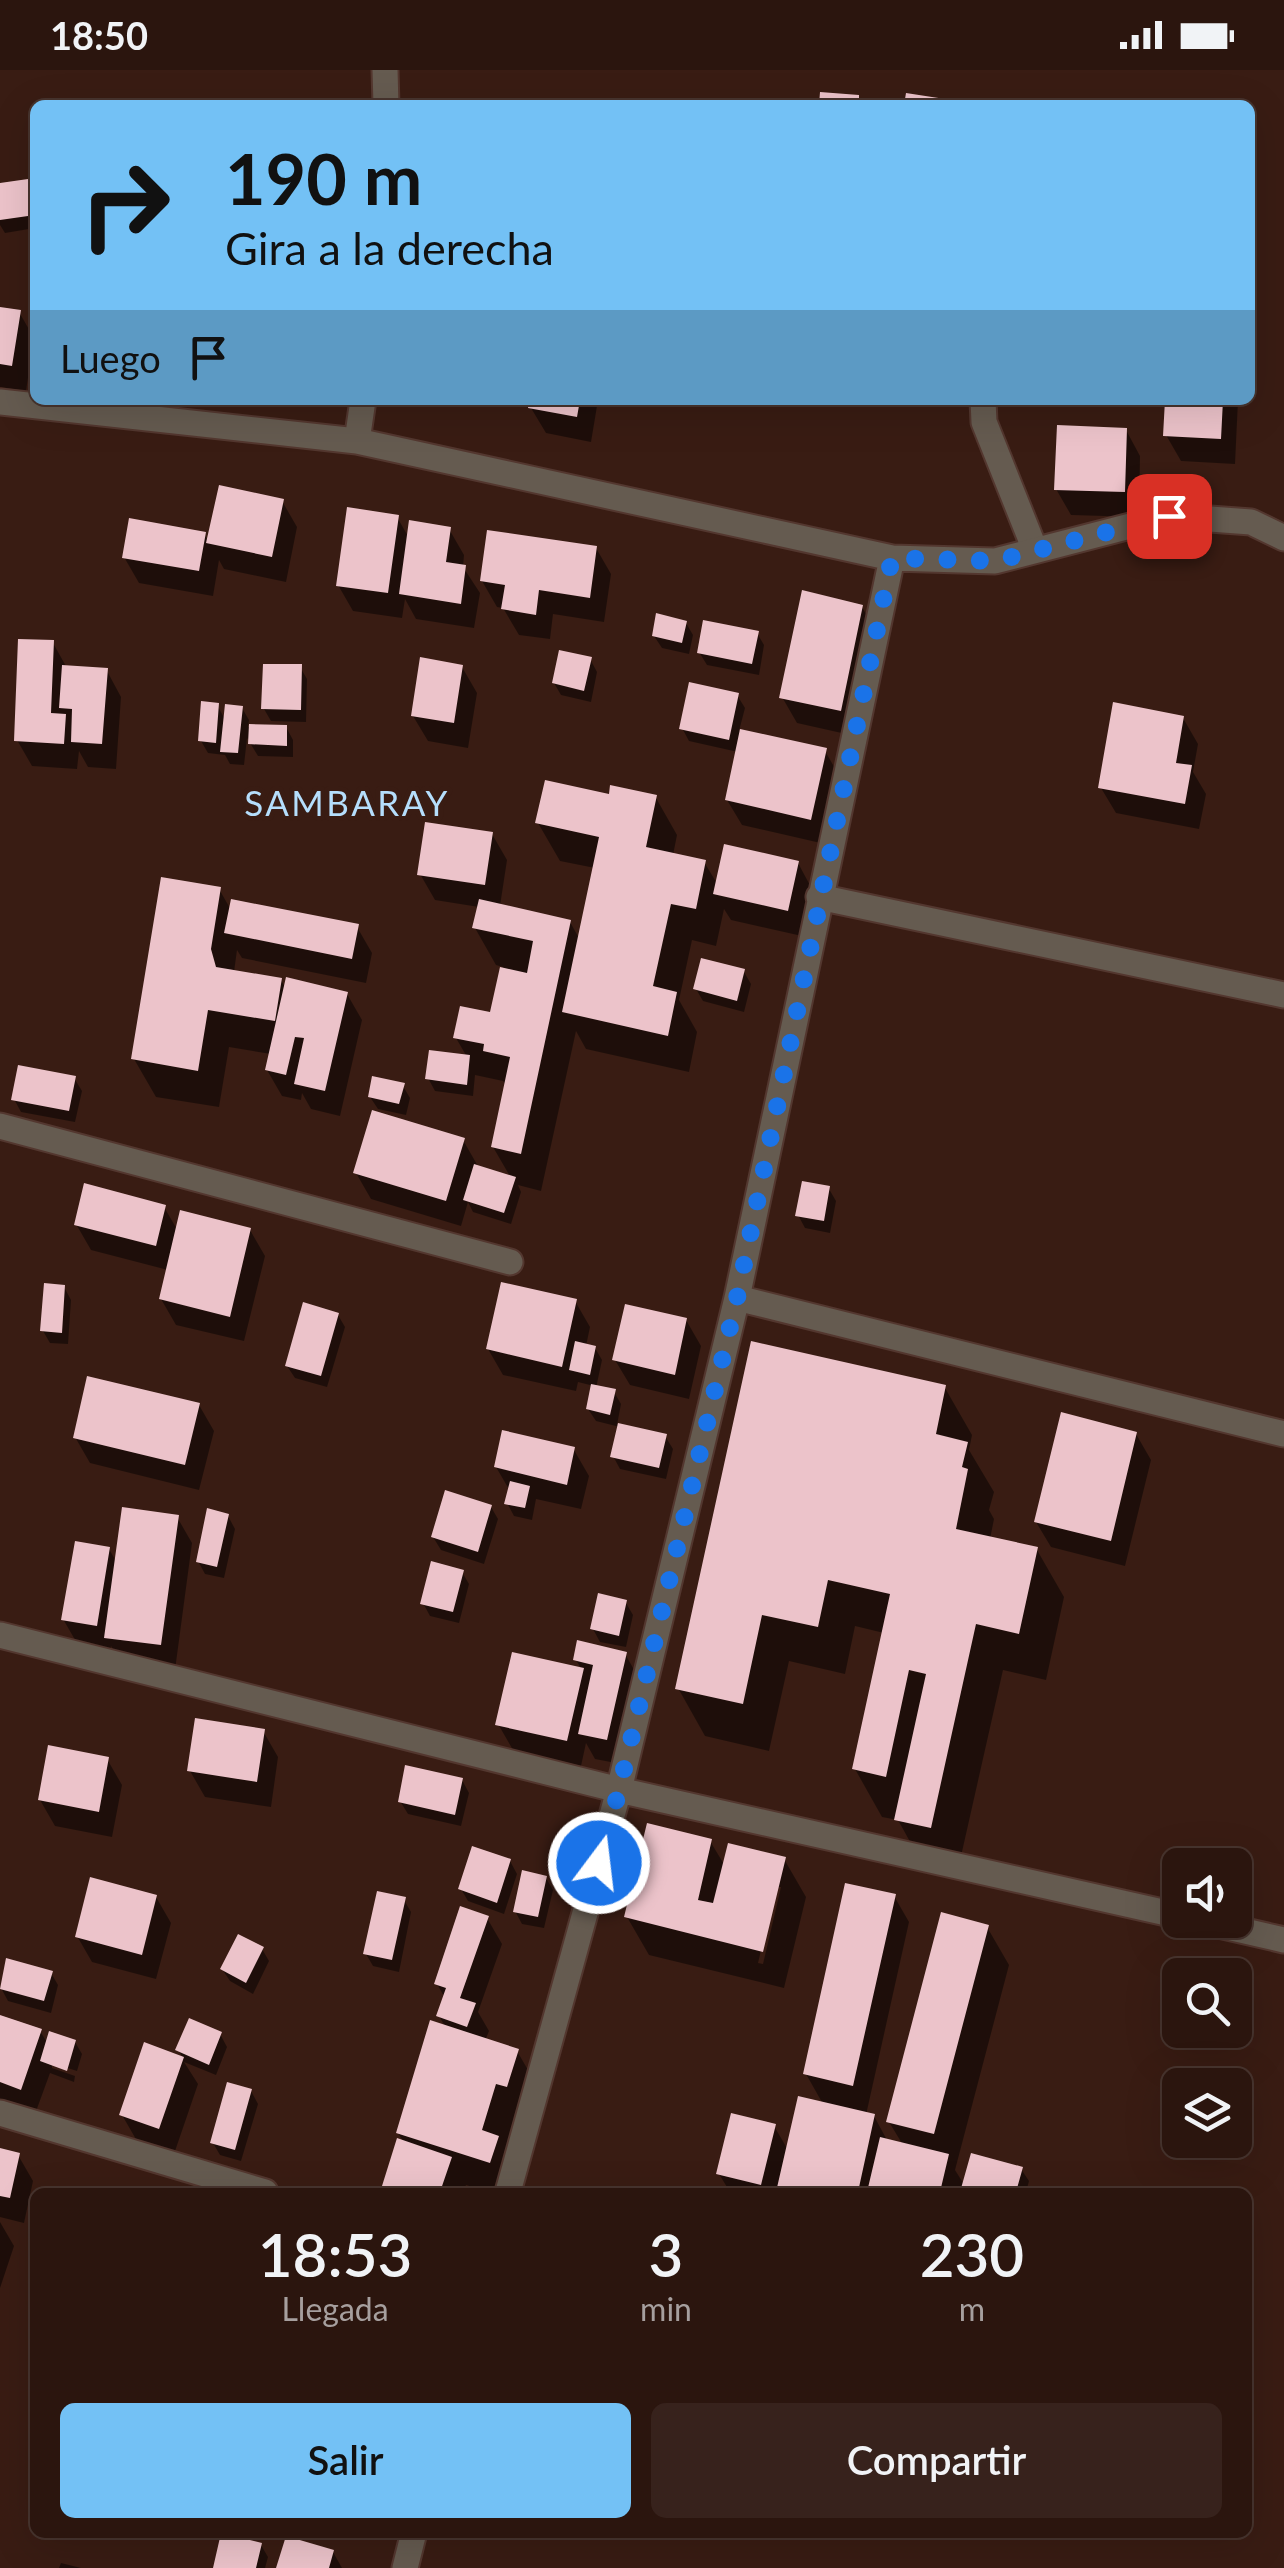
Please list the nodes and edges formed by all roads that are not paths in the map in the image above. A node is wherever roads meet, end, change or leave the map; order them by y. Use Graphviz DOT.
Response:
graph roads {
  1 [pos="386,70"];
  2 [pos="386,100"];
  3 [pos="0,402"];
  4 [pos="362,405"];
  5 [pos="983,405"];
  6 [pos="357,442"];
  7 [pos="1284,538"];
  8 [pos="1035,550"];
  9 [pos="892,558"];
  10 [pos="819,897"];
  11 [pos="1284,995"];
  12 [pos="0,1126"];
  13 [pos="510,1262"];
  14 [pos="737,1298"];
  15 [pos="1284,1434"];
  16 [pos="0,1635"];
  17 [pos="619,1790"];
  18 [pos="1162,1912"];
  19 [pos="1252,1933"];
  20 [pos="1284,1940"];
  21 [pos="0,2113"];
  22 [pos="252,2188"];
  23 [pos="509,2188"];
  24 [pos="412,2538"];
  25 [pos="404,2568"];
  1 -- 2 [label="street"];
  3 -- 6 [label="street"];
  4 -- 6 [label="street"];
  5 -- 8 [label="street"];
  6 -- 9 [label="street"];
  7 -- 8 [label="street"];
  8 -- 9 [label="street"];
  9 -- 10 [label="street"];
  10 -- 11 [label="street"];
  10 -- 14 [label="street"];
  12 -- 13 [label="street"];
  14 -- 15 [label="street"];
  14 -- 17 [label="street"];
  16 -- 17 [label="street"];
  17 -- 18 [label="street"];
  17 -- 23 [label="street"];
  19 -- 20 [label="street"];
  21 -- 22 [label="street"];
  24 -- 25 [label="street"];
}
